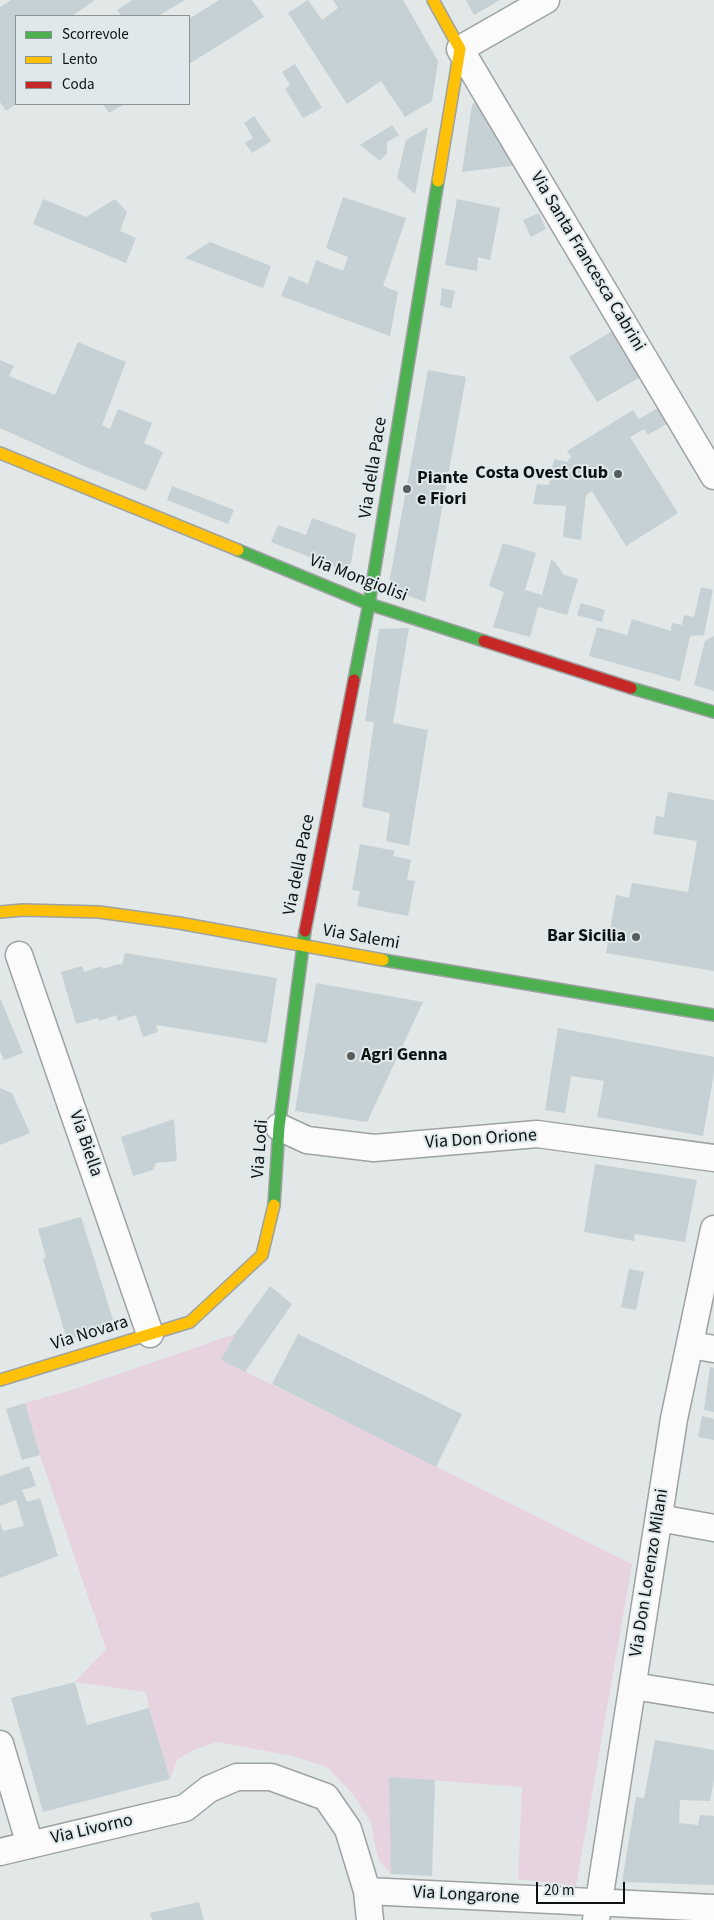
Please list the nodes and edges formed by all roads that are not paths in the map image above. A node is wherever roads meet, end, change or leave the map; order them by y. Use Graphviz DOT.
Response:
graph roads {
  1 [pos="433,0"];
  2 [pos="546,0"];
  3 [pos="460,49"];
  4 [pos="0,452"];
  5 [pos="714,476"];
  6 [pos="369,604"];
  7 [pos="714,712"];
  8 [pos="0,912"];
  9 [pos="302,946"];
  10 [pos="19,955"];
  11 [pos="714,1015"];
  12 [pos="279,1127"];
  13 [pos="714,1158"];
  14 [pos="714,1229"];
  15 [pos="190,1322"];
  16 [pos="150,1334"];
  17 [pos="702,1347"];
  18 [pos="0,1380"];
  19 [pos="659,1518"];
  20 [pos="714,1528"];
  21 [pos="633,1686"];
  22 [pos="714,1698"];
  23 [pos="0,1744"];
  24 [pos="30,1844"];
  25 [pos="0,1852"];
  26 [pos="367,1892"];
  27 [pos="714,1908"];
  28 [pos="598,1911"];
  29 [pos="370,1920"];
  1 -- 3 [label="street"];
  2 -- 3 [label="street"];
  3 -- 5 [label="street, Via Santa Francesca Cabrini"];
  3 -- 6 [label="street, Via della Pace"];
  4 -- 6 [label="street, Via Mongiolisi"];
  6 -- 7 [label="street, Via Mongiolisi"];
  6 -- 9 [label="street, Via della Pace"];
  8 -- 9 [label="street, Via Salemi"];
  9 -- 11 [label="street, Via Salemi"];
  9 -- 12 [label="street, Via Lodi"];
  10 -- 16 [label="street, Via Biella"];
  12 -- 13 [label="street, Via Don Orione"];
  12 -- 15 [label="street, Via Lodi"];
  14 -- 17 [label="street, Via Don Lorenzo Milani"];
  15 -- 16 [label="street, Via Novara"];
  16 -- 18 [label="street, Via Novara"];
  17 -- 19 [label="street, Via Don Lorenzo Milani"];
  19 -- 20 [label="street"];
  19 -- 21 [label="street, Via Don Lorenzo Milani"];
  21 -- 22 [label="street"];
  21 -- 28 [label="street, Via Don Lorenzo Milani"];
  23 -- 24 [label="street"];
  24 -- 25 [label="street, Via Livorno"];
  24 -- 26 [label="street, Via Livorno"];
  26 -- 28 [label="street, Via Longarone"];
  26 -- 29 [label="street"];
  27 -- 28 [label="street, Via Longarone"];
}
